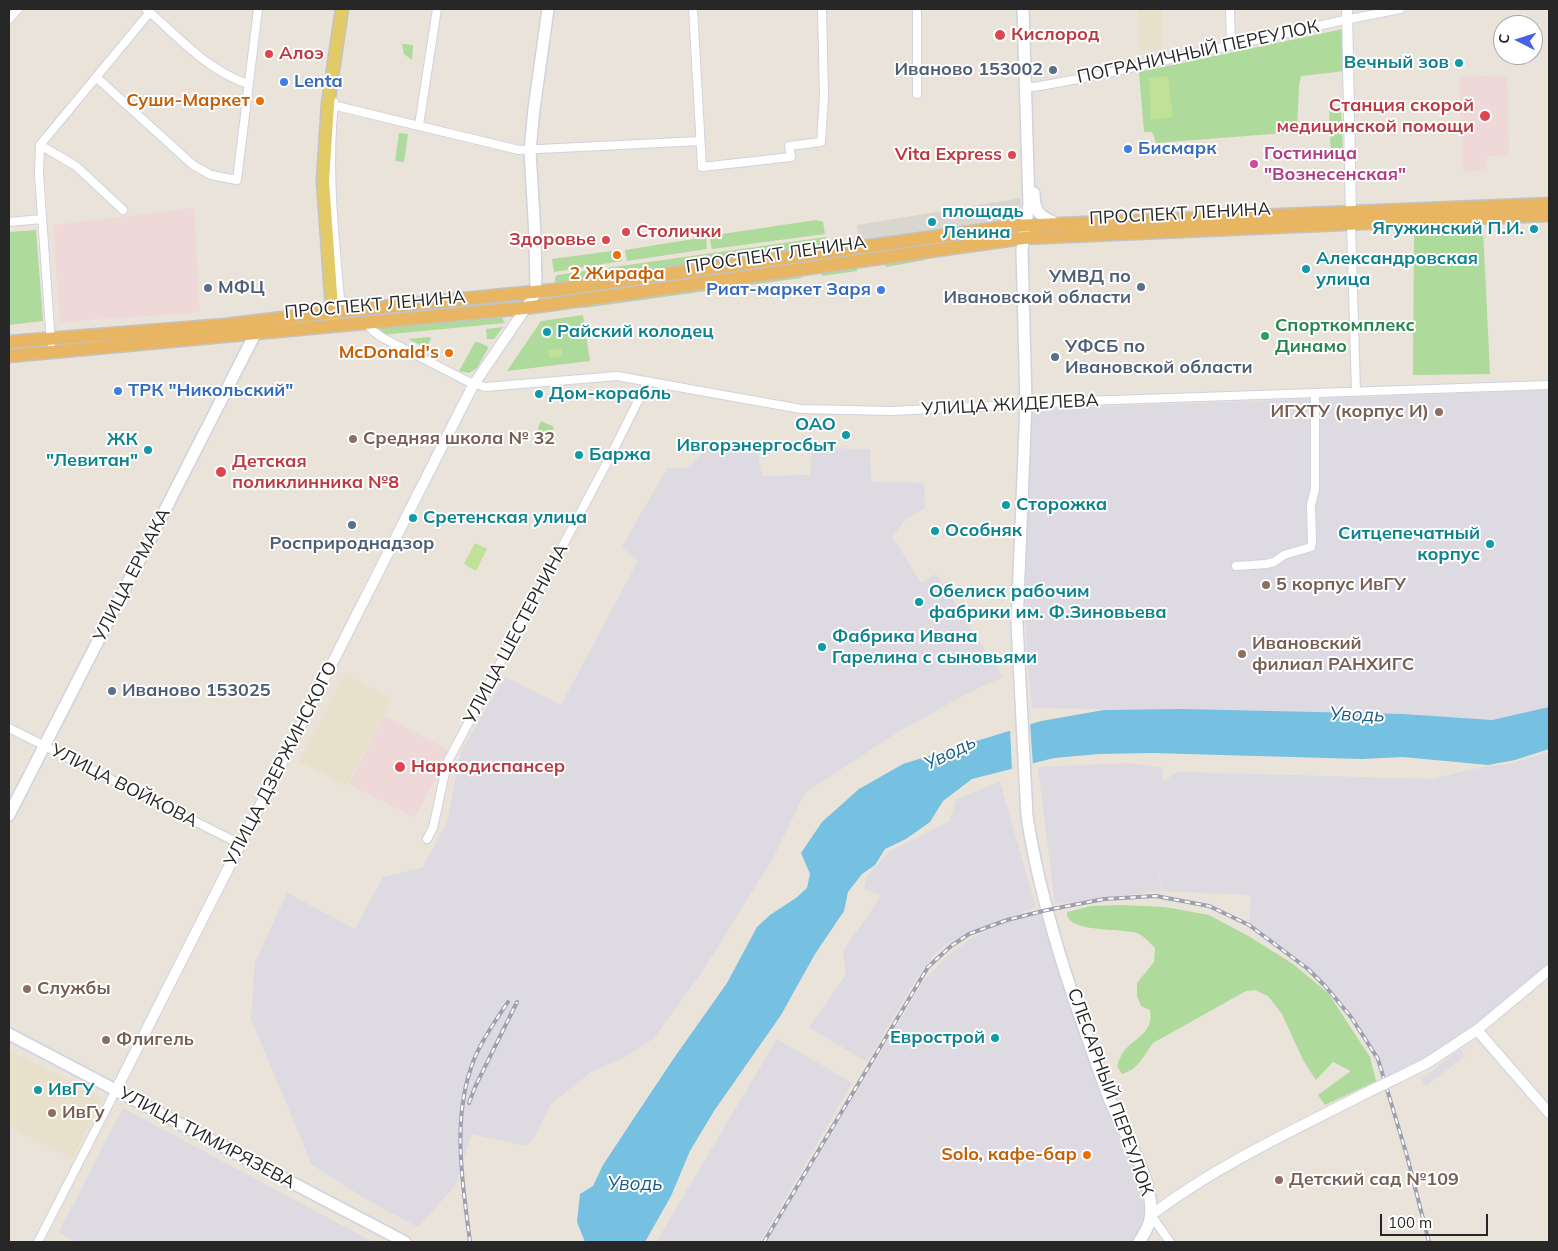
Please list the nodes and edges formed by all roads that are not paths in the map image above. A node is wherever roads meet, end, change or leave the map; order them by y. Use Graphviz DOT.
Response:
graph roads {
  1 [pos="18,9"];
  2 [pos="258,9"];
  3 [pos="342,9"];
  4 [pos="347,9"];
  5 [pos="437,9"];
  6 [pos="548,9"];
  7 [pos="693,9"];
  8 [pos="822,9"];
  9 [pos="917,9"];
  10 [pos="1023,9"];
  11 [pos="1028,9"];
  12 [pos="1230,9"];
  13 [pos="1400,9"];
  14 [pos="148,11"];
  15 [pos="1347,14"];
  16 [pos="9,19"];
  17 [pos="1231,45"];
  18 [pos="96,77"];
  19 [pos="248,84"];
  20 [pos="1028,87"];
  21 [pos="917,94"];
  22 [pos="331,105"];
  23 [pos="419,125"];
  24 [pos="700,141"];
  25 [pos="40,145"];
  26 [pos="530,151"];
  27 [pos="1034,203"];
  28 [pos="1549,204"];
  29 [pos="123,210"];
  30 [pos="1549,215"];
  31 [pos="1351,217"];
  32 [pos="42,219"];
  33 [pos="9,222"];
  34 [pos="1057,224"];
  35 [pos="1024,232"];
  36 [pos="536,292"];
  37 [pos="525,308"];
  38 [pos="351,311"];
  39 [pos="333,319"];
  40 [pos="260,321"];
  41 [pos="367,323"];
  42 [pos="255,334"];
  43 [pos="50,338"];
  44 [pos="9,342"];
  45 [pos="51,352"];
  46 [pos="9,356"];
  47 [pos="648,381"];
  48 [pos="474,384"];
  49 [pos="1549,384"];
  50 [pos="1356,392"];
  51 [pos="1315,394"];
  52 [pos="1026,403"];
  53 [pos="1236,566"];
  54 [pos="9,728"];
  55 [pos="44,746"];
  56 [pos="9,814"];
  57 [pos="427,839"];
  58 [pos="240,844"];
  59 [pos="1549,970"];
  60 [pos="1477,1030"];
  61 [pos="9,1034"];
  62 [pos="116,1090"];
  63 [pos="1547,1106"];
  64 [pos="1151,1216"];
  65 [pos="38,1242"];
  66 [pos="405,1242"];
  67 [pos="1140,1242"];
  68 [pos="1170,1242"];
  1 -- 16 [label="street"];
  2 -- 19 [label="street"];
  3 -- 22 [label="main road"];
  4 -- 22 [label="street"];
  5 -- 23 [label="street"];
  6 -- 26 [label="main road"];
  7 -- 24 [label="street"];
  8 -- 24 [label="street"];
  9 -- 21 [label="street"];
  10 -- 20 [label="main road"];
  11 -- 20 [label="main road"];
  12 -- 17 [label="street"];
  13 -- 15 [label="street, ПОГРАНИЧНЫЙ ПЕРЕУЛОК"];
  14 -- 18 [label="street"];
  14 -- 19 [label="street"];
  15 -- 17 [label="street, ПОГРАНИЧНЫЙ ПЕРЕУЛОК"];
  15 -- 31 [label="street"];
  17 -- 20 [label="street, ПОГРАНИЧНЫЙ ПЕРЕУЛОК"];
  18 -- 19 [label="street"];
  18 -- 25 [label="street"];
  20 -- 27 [label="main road"];
  20 -- 35 [label="main road, СЛЕСАРНЫЙ ПЕРЕУЛОК"];
  22 -- 23 [label="street"];
  22 -- 38 [label="street"];
  22 -- 39 [label="main road"];
  23 -- 26 [label="street"];
  24 -- 26 [label="street"];
  25 -- 29 [label="street"];
  25 -- 32 [label="street"];
  26 -- 36 [label="main road"];
  27 -- 34 [label="main road"];
  27 -- 35 [label="main road"];
  28 -- 31 [label="highway, ПРОСПЕКТ ЛЕНИНА"];
  30 -- 31 [label="highway, ПРОСПЕКТ ЛЕНИНА"];
  31 -- 34 [label="highway, ПРОСПЕКТ ЛЕНИНА"];
  31 -- 35 [label="highway, ПРОСПЕКТ ЛЕНИНА"];
  31 -- 50 [label="street"];
  32 -- 33 [label="street"];
  32 -- 43 [label="street"];
  34 -- 35 [label="highway, ПРОСПЕКТ ЛЕНИНА"];
  35 -- 36 [label="highway, ПРОСПЕКТ ЛЕНИНА"];
  35 -- 37 [label="highway, ПРОСПЕКТ ЛЕНИНА"];
  35 -- 52 [label="main road, СЛЕСАРНЫЙ ПЕРЕУЛОК"];
  36 -- 37 [label="street, УЛИЦА ДЗЕРЖИНСКОГО"];
  36 -- 38 [label="highway, ПРОСПЕКТ ЛЕНИНА"];
  37 -- 41 [label="highway, ПРОСПЕКТ ЛЕНИНА"];
  37 -- 48 [label="street, УЛИЦА ДЗЕРЖИНСКОГО"];
  38 -- 39 [label="highway, ПРОСПЕКТ ЛЕНИНА"];
  39 -- 40 [label="highway, ПРОСПЕКТ ЛЕНИНА"];
  39 -- 41 [label="highway, ПРОСПЕКТ ЛЕНИНА"];
  39 -- 42 [label="highway, ПРОСПЕКТ ЛЕНИНА"];
  40 -- 42 [label="highway"];
  40 -- 43 [label="highway, ПРОСПЕКТ ЛЕНИНА"];
  41 -- 48 [label="street"];
  42 -- 45 [label="highway, ПРОСПЕКТ ЛЕНИНА"];
  42 -- 55 [label="main road, УЛИЦА ЕРМАКА"];
  43 -- 44 [label="highway, ПРОСПЕКТ ЛЕНИНА"];
  43 -- 45 [label="street"];
  45 -- 46 [label="highway, ПРОСПЕКТ ЛЕНИНА"];
  47 -- 48 [label="street, УЛИЦА ЖИДЕЛЕВА"];
  47 -- 52 [label="street, УЛИЦА ЖИДЕЛЕВА"];
  47 -- 57 [label="street, УЛИЦА ШЕСТЕРНИНА"];
  48 -- 58 [label="street, УЛИЦА ДЗЕРЖИНСКОГО"];
  49 -- 50 [label="street, УЛИЦА ЖИДЕЛЕВА"];
  50 -- 51 [label="street, УЛИЦА ЖИДЕЛЕВА"];
  51 -- 52 [label="street, УЛИЦА ЖИДЕЛЕВА"];
  51 -- 53 [label="street"];
  52 -- 64 [label="main road, СЛЕСАРНЫЙ ПЕРЕУЛОК"];
  54 -- 55 [label="street, УЛИЦА ВОЙКОВА"];
  55 -- 56 [label="main road, УЛИЦА ЕРМАКА"];
  55 -- 58 [label="street, УЛИЦА ВОЙКОВА"];
  58 -- 62 [label="street, УЛИЦА ДЗЕРЖИНСКОГО"];
  59 -- 60 [label="street"];
  60 -- 63 [label="street"];
  60 -- 64 [label="street, bridge"];
  61 -- 62 [label="main road, УЛИЦА ТИМИРЯЗЕВА"];
  62 -- 65 [label="street, УЛИЦА ДЗЕРЖИНСКОГО"];
  62 -- 66 [label="main road, УЛИЦА ТИМИРЯЗЕВА"];
  64 -- 67 [label="main road"];
  64 -- 68 [label="street, СЛЕСАРНЫЙ ПЕРЕУЛОК"];
}
